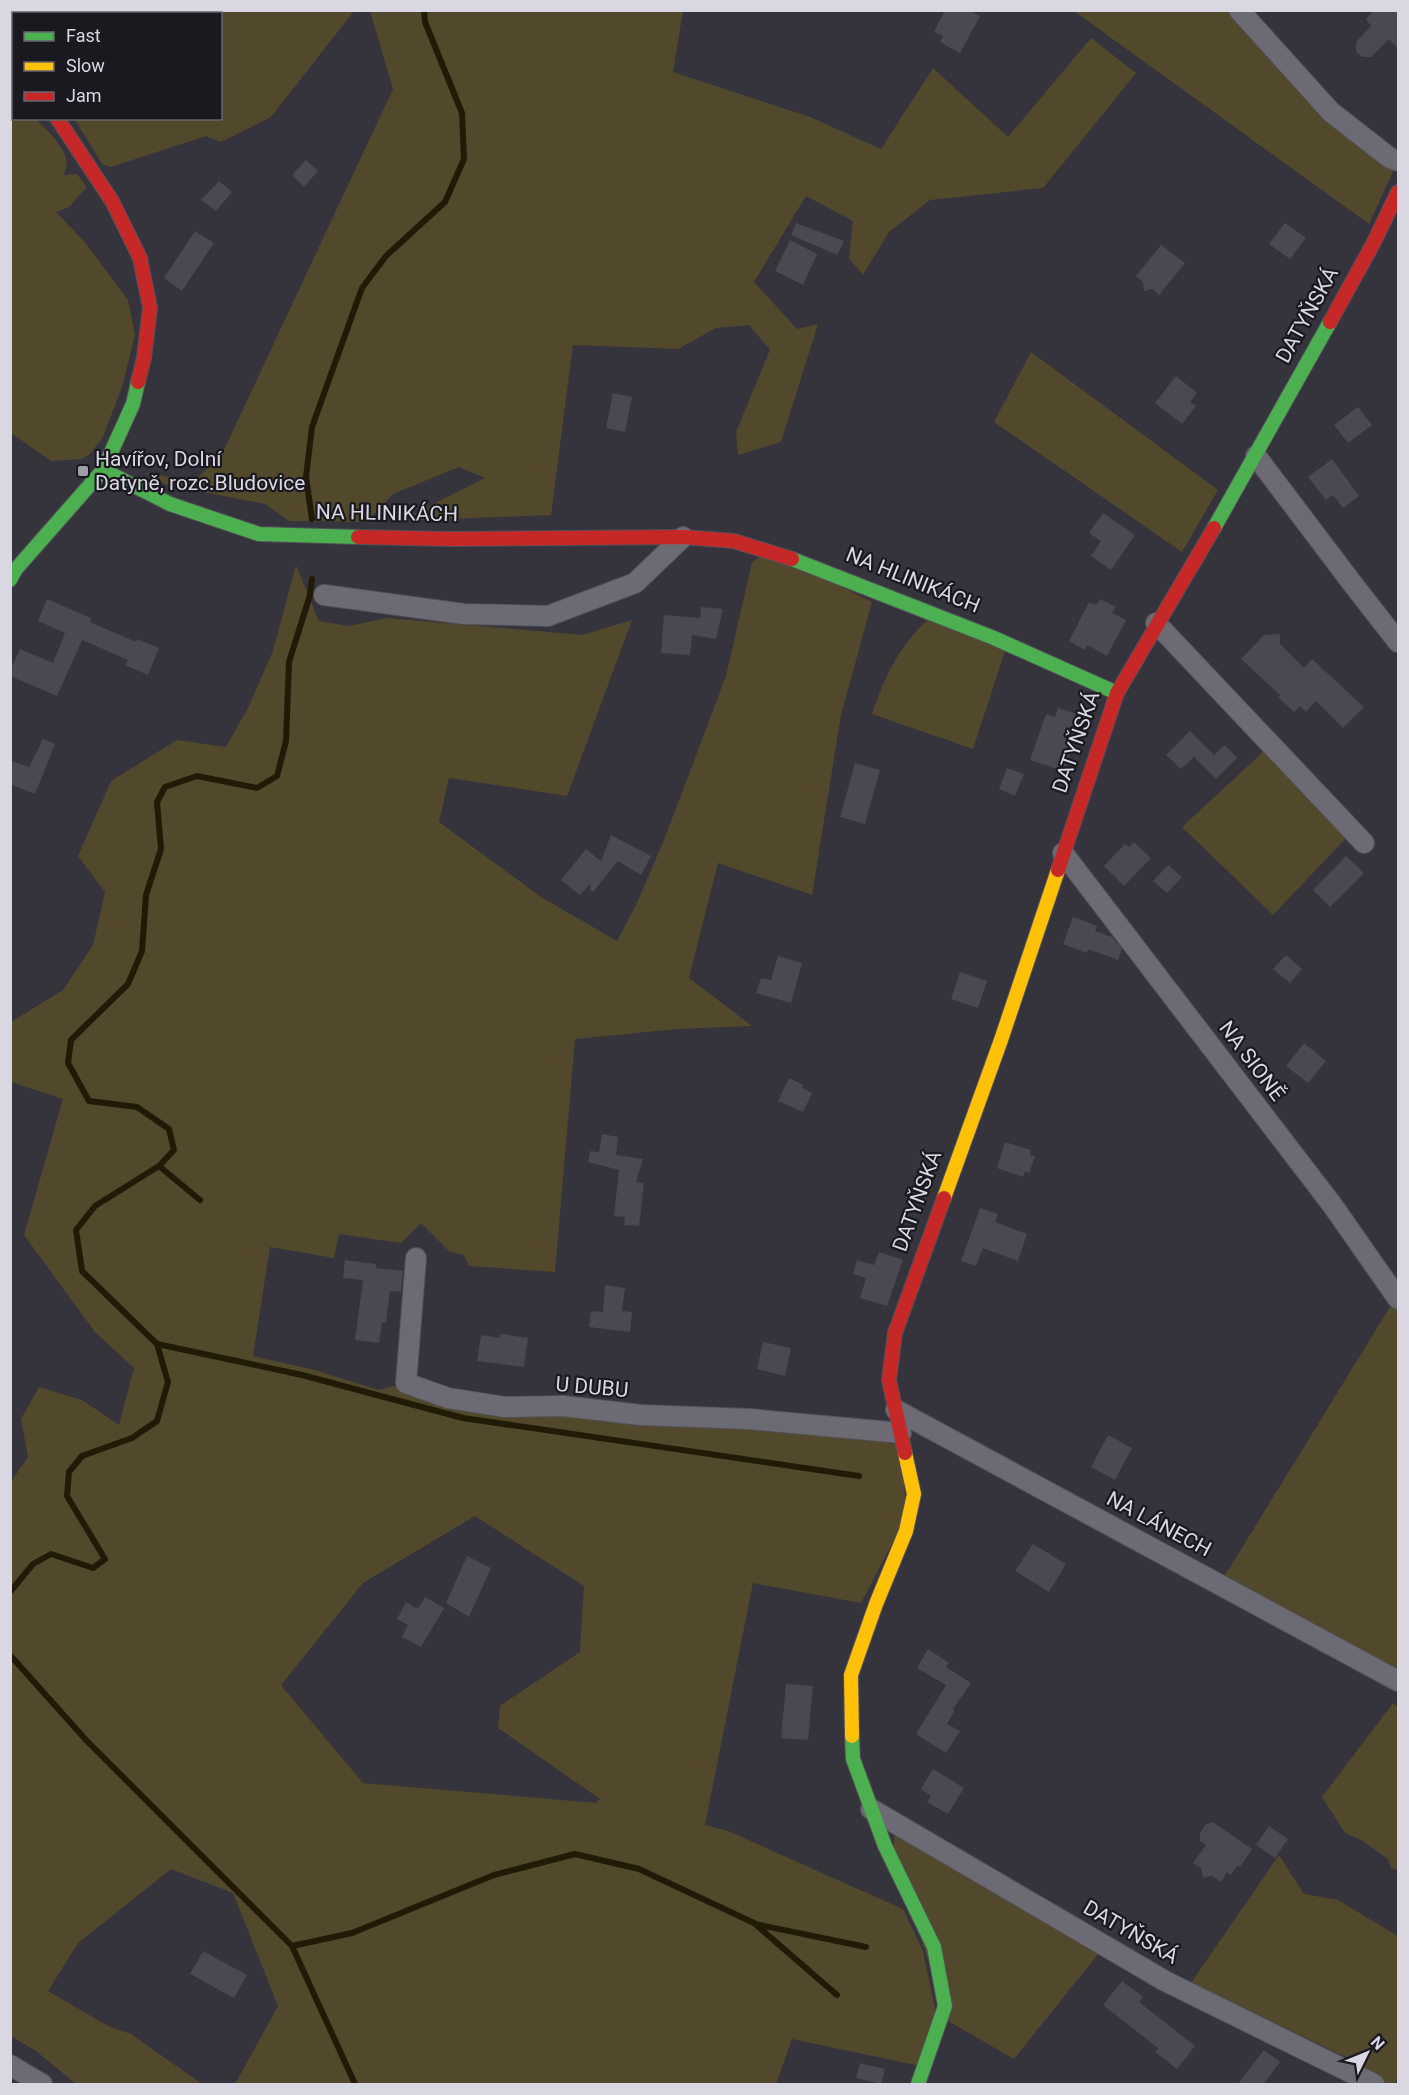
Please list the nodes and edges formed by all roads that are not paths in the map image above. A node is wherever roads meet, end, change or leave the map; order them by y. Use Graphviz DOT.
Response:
graph roads {
  1 [pos="1239,10"];
  2 [pos="58,120"];
  3 [pos="1398,161"];
  4 [pos="1397,202"];
  5 [pos="1256,456"];
  6 [pos="103,470"];
  7 [pos="683,537"];
  8 [pos="10,580"];
  9 [pos="324,595"];
  10 [pos="1156,623"];
  11 [pos="1398,642"];
  12 [pos="1117,693"];
  13 [pos="1364,843"];
  14 [pos="1064,853"];
  15 [pos="416,1258"];
  16 [pos="1398,1299"];
  17 [pos="896,1410"];
  18 [pos="901,1433"];
  19 [pos="1398,1681"];
  20 [pos="871,1809"];
  21 [pos="10,2065"];
  22 [pos="42,2085"];
  23 [pos="918,2085"];
  24 [pos="1374,2085"];
  1 -- 3 [label="street"];
  2 -- 6 [label="street"];
  4 -- 5 [label="street, DATYŇSKÁ"];
  5 -- 10 [label="street, DATYŇSKÁ"];
  5 -- 11 [label="street"];
  6 -- 7 [label="street, NA HLINIKÁCH"];
  6 -- 8 [label="street"];
  7 -- 9 [label="street"];
  7 -- 12 [label="street, NA HLINIKÁCH"];
  10 -- 12 [label="street, DATYŇSKÁ"];
  10 -- 13 [label="street"];
  12 -- 14 [label="street, DATYŇSKÁ"];
  14 -- 16 [label="street, NA SIONĚ"];
  14 -- 17 [label="street, DATYŇSKÁ"];
  15 -- 18 [label="street, U DUBU"];
  17 -- 18 [label="street, DATYŇSKÁ"];
  17 -- 19 [label="street, NA LÁNECH"];
  18 -- 20 [label="street, DATYŇSKÁ"];
  20 -- 23 [label="street, DATYŇSKÁ"];
  20 -- 24 [label="street, DATYŇSKÁ"];
  21 -- 22 [label="street"];
}
